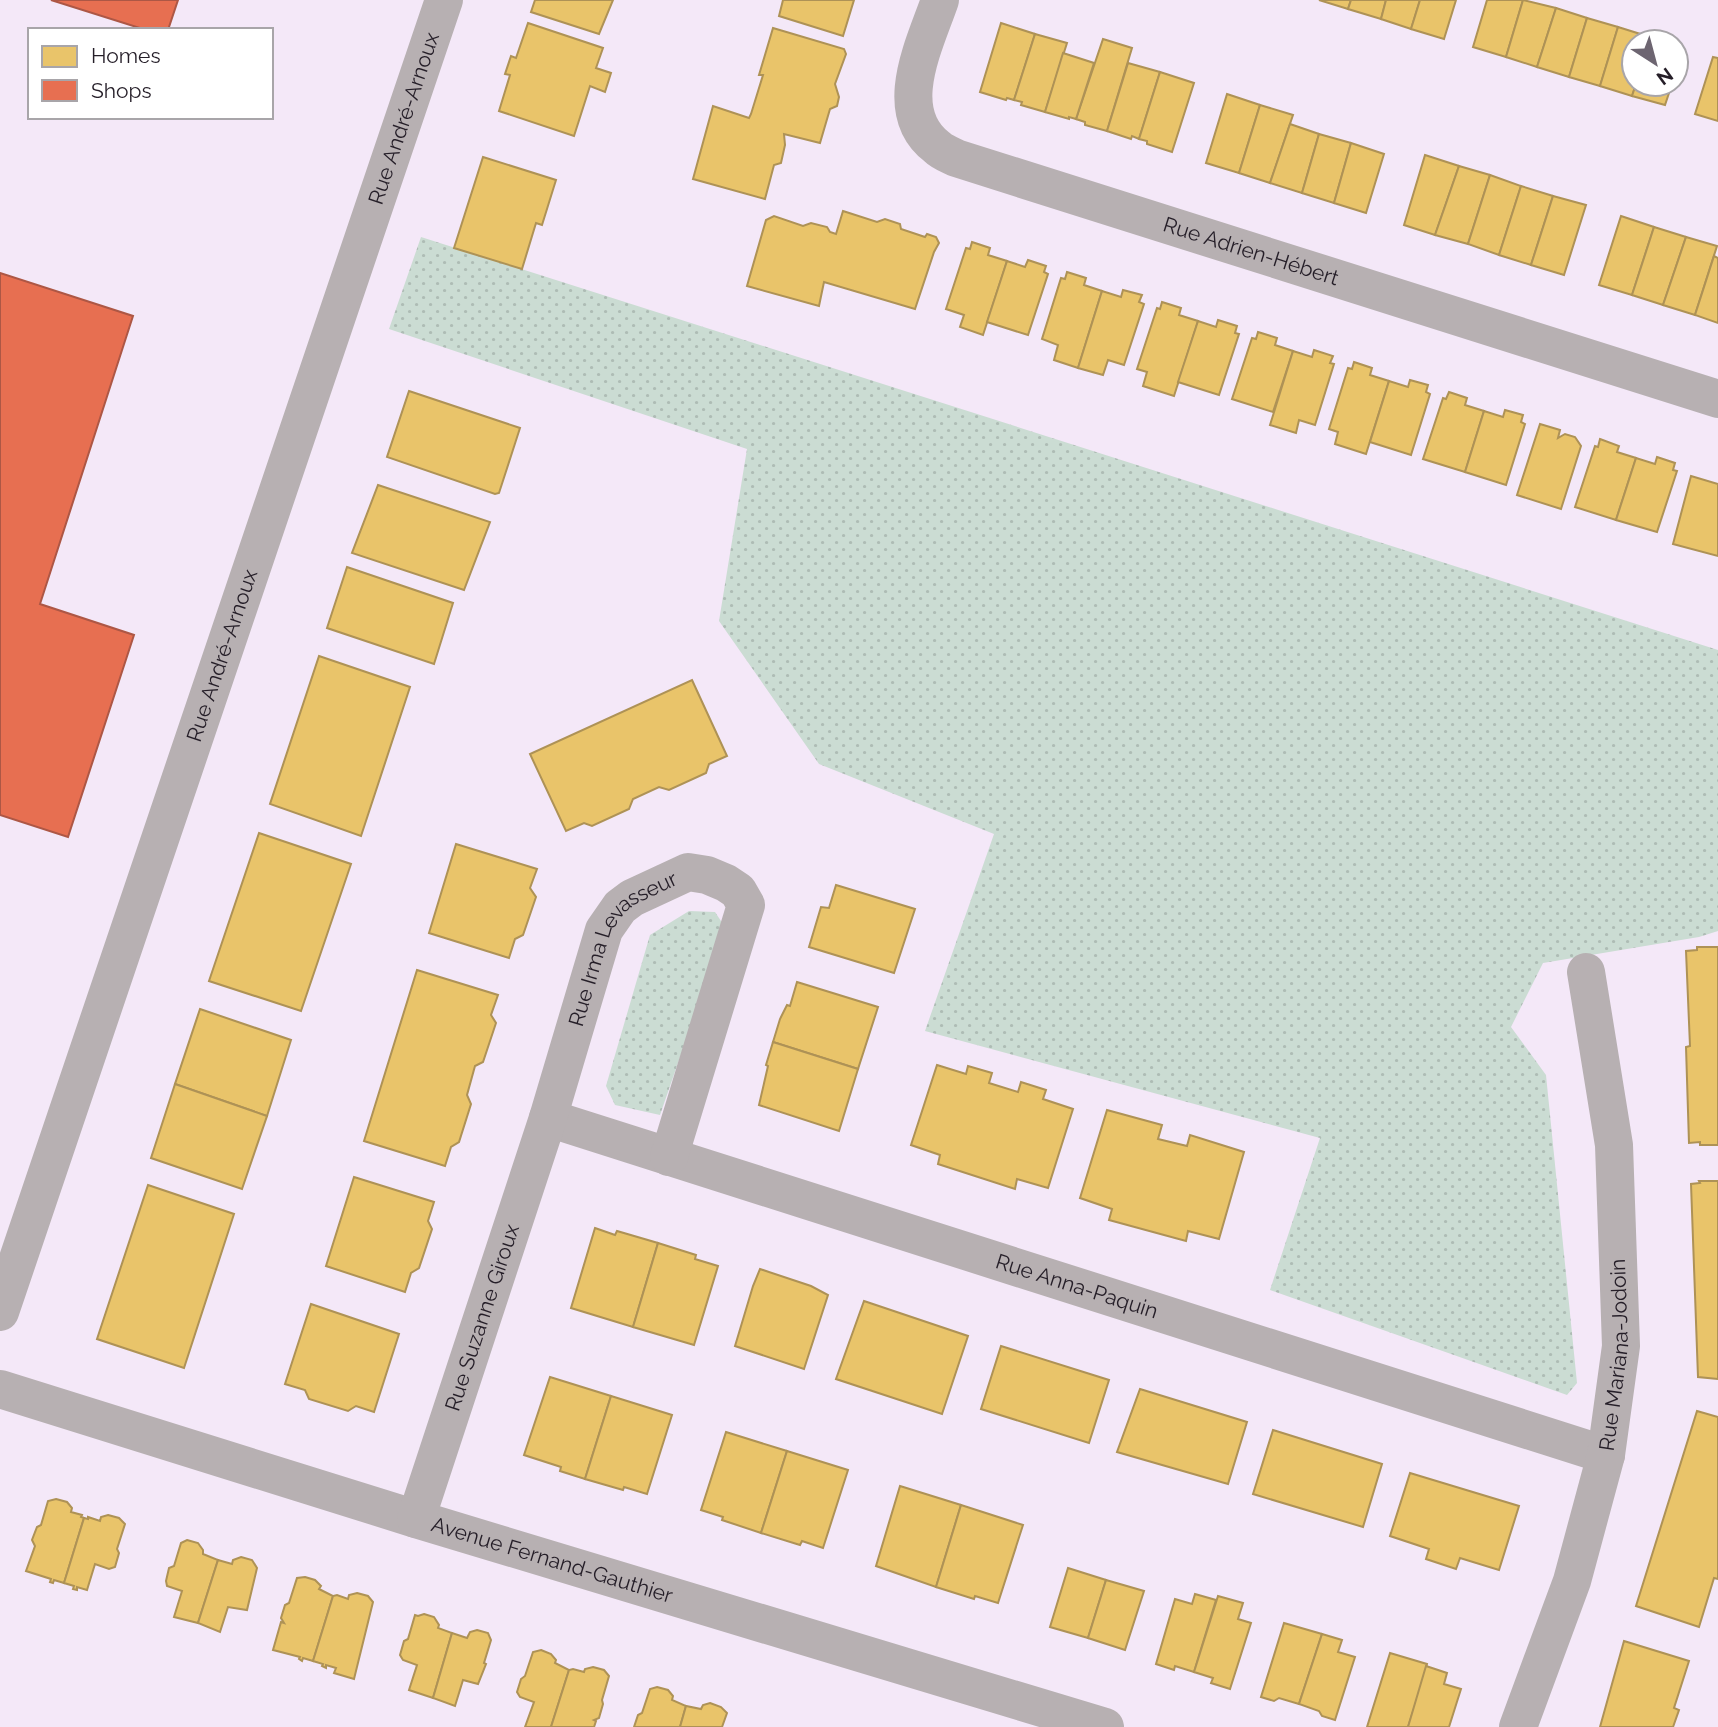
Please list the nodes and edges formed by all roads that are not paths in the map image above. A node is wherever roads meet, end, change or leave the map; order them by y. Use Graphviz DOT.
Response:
graph roads {
  1 [pos="444,0"];
  2 [pos="940,0"];
  3 [pos="1718,399"];
  4 [pos="1586,972"];
  5 [pos="548,1118"];
  6 [pos="668,1157"];
  7 [pos="0,1312"];
  8 [pos="0,1389"];
  9 [pos="1606,1455"];
  10 [pos="416,1519"];
  11 [pos="1105,1727"];
  12 [pos="1518,1727"];
  1 -- 7 [label="street, Rue André-Arnoux"];
  2 -- 3 [label="street, Rue Adrien-Hébert"];
  4 -- 9 [label="street, Rue Mariana-Jodoin"];
  5 -- 6 [label="street, Rue Anna-Paquin"];
  5 -- 6 [label="street, Rue Irma Levasseur"];
  5 -- 10 [label="street, Rue Suzanne Giroux"];
  6 -- 9 [label="street, Rue Anna-Paquin"];
  8 -- 10 [label="street, Avenue Fernand-Gauthier"];
  9 -- 12 [label="street, Rue Mariana-Jodoin"];
  10 -- 11 [label="street, Avenue Fernand-Gauthier"];
}
